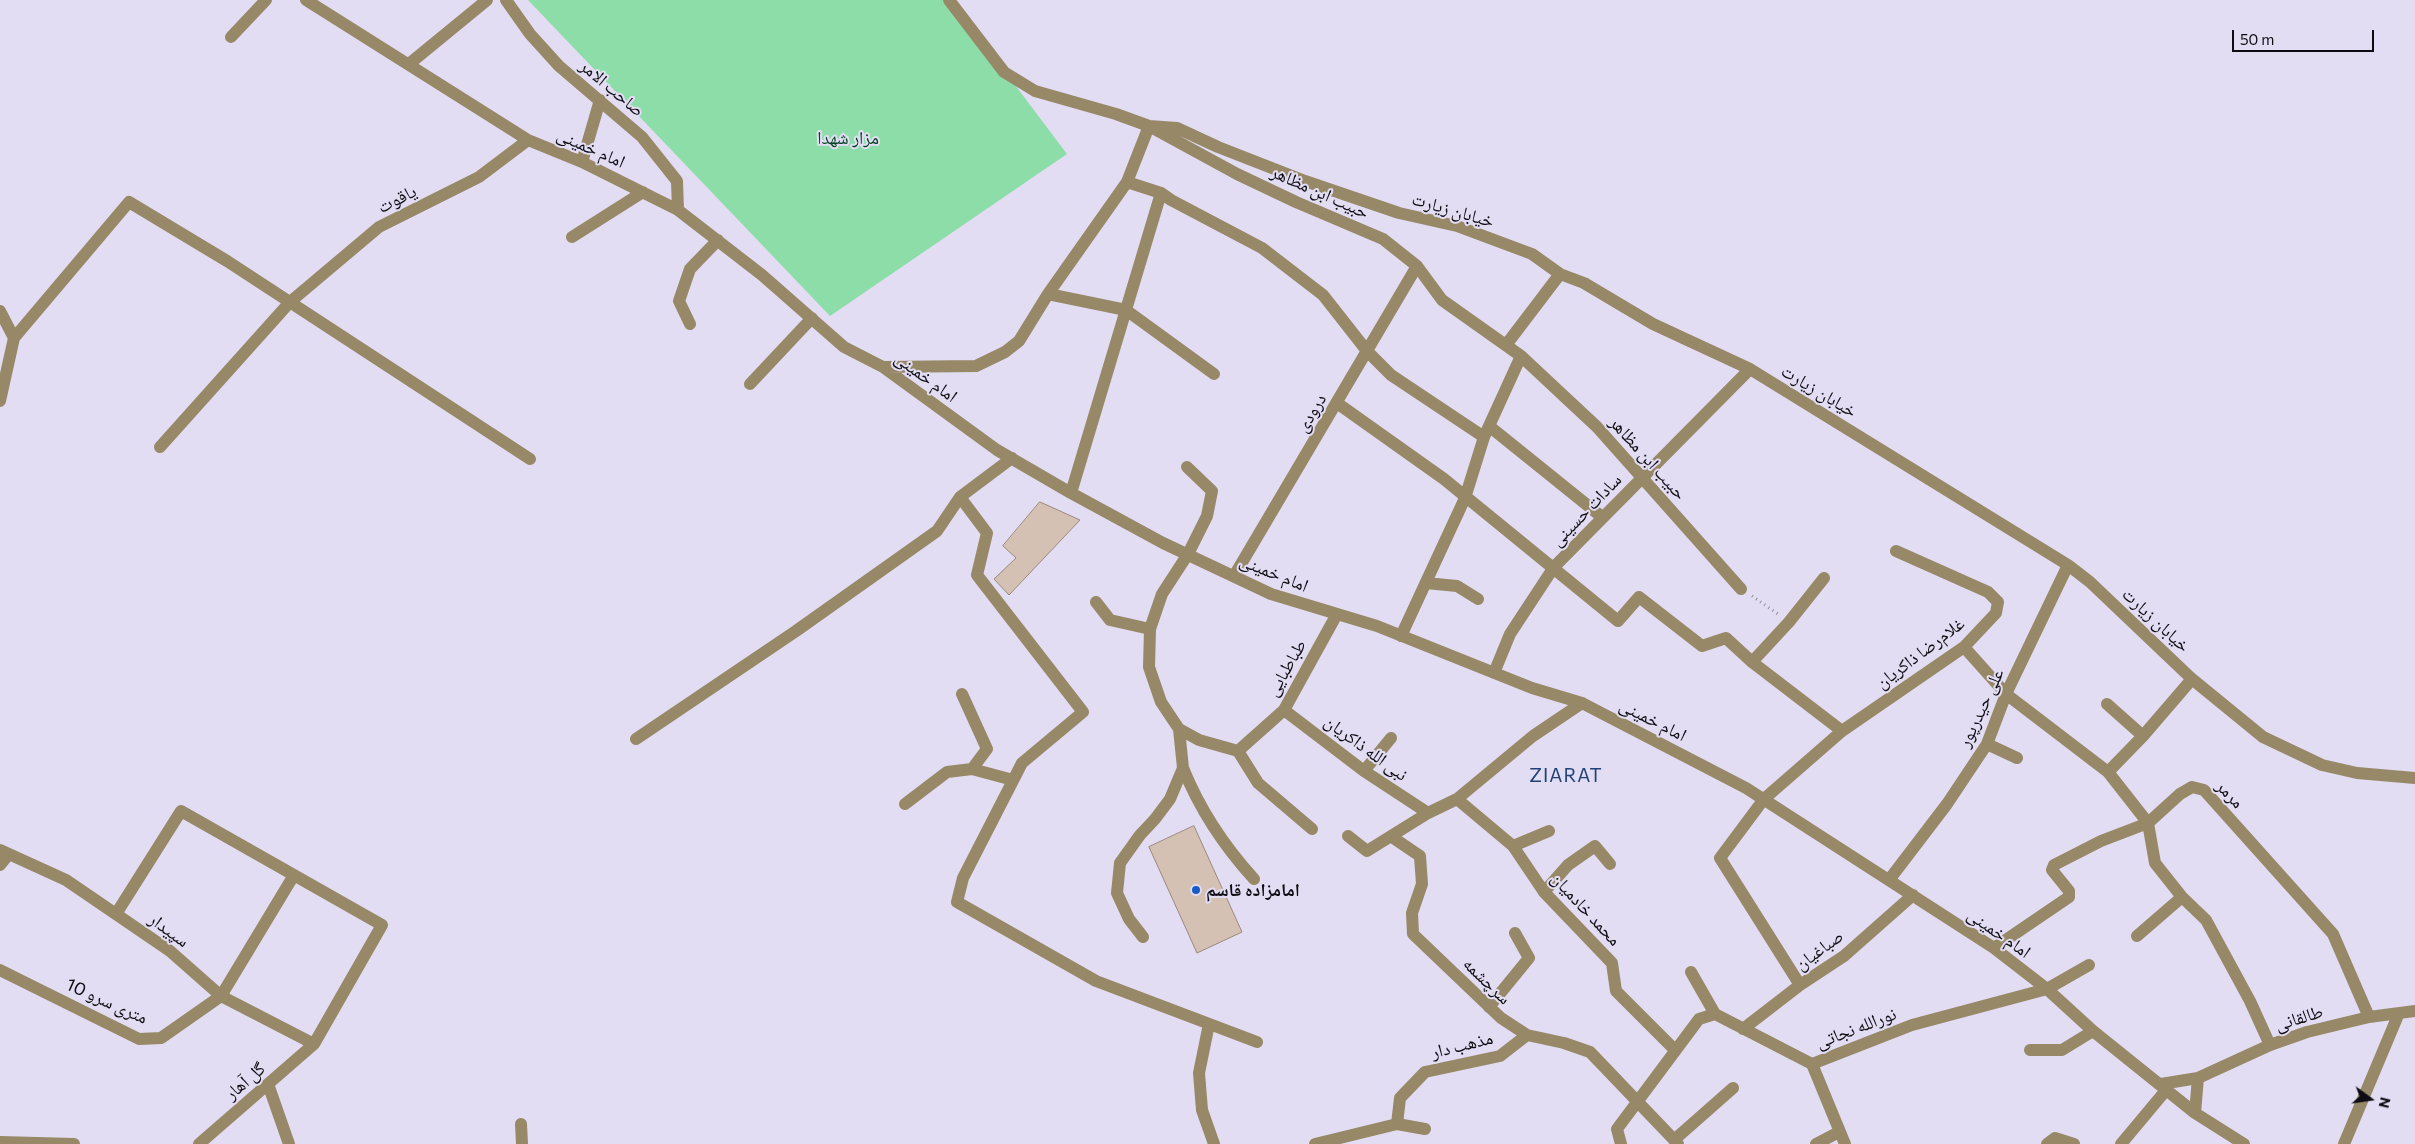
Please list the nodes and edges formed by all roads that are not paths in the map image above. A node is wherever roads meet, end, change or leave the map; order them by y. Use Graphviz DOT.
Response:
graph roads {
  1 [pos="266,0"];
  2 [pos="306,0"];
  3 [pos="487,0"];
  4 [pos="506,0"];
  5 [pos="949,0"];
  6 [pos="231,37"];
  7 [pos="409,64"];
  8 [pos="600,100"];
  9 [pos="1149,126"];
  10 [pos="528,140"];
  11 [pos="582,162"];
  12 [pos="1128,182"];
  13 [pos="643,192"];
  14 [pos="1161,193"];
  15 [pos="678,210"];
  16 [pos="572,236"];
  17 [pos="718,240"];
  18 [pos="1417,266"];
  19 [pos="1560,274"];
  20 [pos="1048,294"];
  21 [pos="290,302"];
  22 [pos="0,310"];
  23 [pos="1126,310"];
  24 [pos="812,318"];
  25 [pos="690,324"];
  26 [pos="14,338"];
  27 [pos="1506,345"];
  28 [pos="1367,351"];
  29 [pos="1521,356"];
  30 [pos="884,367"];
  31 [pos="1750,369"];
  32 [pos="1214,374"];
  33 [pos="750,384"];
  34 [pos="0,401"];
  35 [pos="1337,403"];
  36 [pos="1486,432"];
  37 [pos="160,447"];
  38 [pos="1012,458"];
  39 [pos="530,459"];
  40 [pos="1187,467"];
  41 [pos="1642,477"];
  42 [pos="1071,493"];
  43 [pos="960,497"];
  44 [pos="1466,498"];
  45 [pos="1602,517"];
  46 [pos="1896,551"];
  47 [pos="1188,554"];
  48 [pos="2068,565"];
  49 [pos="1554,568"];
  50 [pos="1234,576"];
  51 [pos="1824,578"];
  52 [pos="1426,583"];
  53 [pos="1741,589"];
  54 [pos="1478,599"];
  55 [pos="1096,602"];
  56 [pos="1337,614"];
  57 [pos="1150,629"];
  58 [pos="1401,636"];
  59 [pos="1964,647"];
  60 [pos="1752,662"];
  61 [pos="1494,673"];
  62 [pos="2192,679"];
  63 [pos="962,694"];
  64 [pos="2006,694"];
  65 [pos="1582,703"];
  66 [pos="2107,704"];
  67 [pos="1284,710"];
  68 [pos="1179,729"];
  69 [pos="1842,731"];
  70 [pos="2143,736"];
  71 [pos="1391,738"];
  72 [pos="636,739"];
  73 [pos="1987,744"];
  74 [pos="1238,751"];
  75 [pos="2017,758"];
  76 [pos="1183,768"];
  77 [pos="972,769"];
  78 [pos="1364,771"];
  79 [pos="2108,772"];
  80 [pos="2415,778"];
  81 [pos="1013,780"];
  82 [pos="1457,799"];
  83 [pos="1764,799"];
  84 [pos="905,804"];
  85 [pos="1428,813"];
  86 [pos="2148,823"];
  87 [pos="1312,829"];
  88 [pos="1549,831"];
  89 [pos="1348,836"];
  90 [pos="1392,837"];
  91 [pos="1512,846"];
  92 [pos="4,852"];
  93 [pos="1610,864"];
  94 [pos="0,865"];
  95 [pos="294,875"];
  96 [pos="1254,879"];
  97 [pos="1889,880"];
  98 [pos="1544,892"];
  99 [pos="1912,895"];
  100 [pos="2182,896"];
  101 [pos="116,914"];
  102 [pos="1515,933"];
  103 [pos="2137,936"];
  104 [pos="1143,937"];
  105 [pos="1994,948"];
  106 [pos="2089,965"];
  107 [pos="0,970"];
  108 [pos="1691,972"];
  109 [pos="1800,985"];
  110 [pos="2047,989"];
  111 [pos="221,996"];
  112 [pos="1489,1007"];
  113 [pos="2415,1011"];
  114 [pos="2399,1013"];
  115 [pos="1715,1014"];
  116 [pos="2369,1018"];
  117 [pos="1209,1024"];
  118 [pos="1743,1029"];
  119 [pos="2093,1031"];
  120 [pos="1527,1035"];
  121 [pos="1257,1042"];
  122 [pos="314,1044"];
  123 [pos="2270,1045"];
  124 [pos="1675,1050"];
  125 [pos="2030,1050"];
  126 [pos="1812,1064"];
  127 [pos="2198,1078"];
  128 [pos="268,1084"];
  129 [pos="2164,1087"];
  130 [pos="1733,1088"];
  131 [pos="1636,1102"];
  132 [pos="2195,1112"];
  133 [pos="2208,1123"];
  134 [pos="521,1124"];
  135 [pos="1397,1124"];
  136 [pos="1425,1129"];
  137 [pos="1840,1132"];
  138 [pos="0,1142"];
  139 [pos="1676,1142"];
  140 [pos="74,1144"];
  141 [pos="198,1144"];
  142 [pos="288,1144"];
  143 [pos="522,1144"];
  144 [pos="1214,1144"];
  145 [pos="1315,1144"];
  146 [pos="1620,1144"];
  147 [pos="1816,1144"];
  148 [pos="1846,1144"];
  149 [pos="2047,1144"];
  150 [pos="2074,1144"];
  151 [pos="2121,1144"];
  152 [pos="2225,1144"];
  153 [pos="2244,1144"];
  154 [pos="2344,1144"];
  1 -- 6 [label="street"];
  2 -- 7 [label="street, امام خمینی"];
  3 -- 7 [label="street"];
  4 -- 8 [label="street, صاحب الامر"];
  5 -- 9 [label="street"];
  7 -- 10 [label="street, امام خمینی"];
  8 -- 11 [label="street"];
  8 -- 15 [label="street, صاحب الامر"];
  9 -- 12 [label="street"];
  9 -- 18 [label="street, حبیب ابن مظاهر"];
  9 -- 19 [label="street, خیابان زیارت"];
  10 -- 11 [label="street, امام خمینی"];
  10 -- 21 [label="street, یاقوت"];
  11 -- 13 [label="street, امام خمینی"];
  12 -- 14 [label="street"];
  12 -- 20 [label="street"];
  13 -- 15 [label="street, امام خمینی"];
  13 -- 16 [label="street"];
  14 -- 23 [label="street"];
  14 -- 28 [label="street"];
  15 -- 17 [label="street, امام خمینی"];
  17 -- 24 [label="street, امام خمینی"];
  17 -- 25 [label="street"];
  18 -- 27 [label="street, حبیب ابن مظاهر"];
  18 -- 28 [label="street, درودی"];
  19 -- 27 [label="street"];
  19 -- 31 [label="street, خیابان زیارت"];
  20 -- 23 [label="street"];
  20 -- 30 [label="street"];
  21 -- 26 [label="street"];
  21 -- 37 [label="street, یاقوت"];
  21 -- 39 [label="street"];
  22 -- 26 [label="street"];
  23 -- 32 [label="street"];
  23 -- 42 [label="street"];
  24 -- 30 [label="street, امام خمینی"];
  24 -- 33 [label="street"];
  26 -- 34 [label="street"];
  27 -- 29 [label="street, حبیب ابن مظاهر"];
  28 -- 35 [label="street, درودی"];
  28 -- 36 [label="street"];
  29 -- 36 [label="street"];
  29 -- 41 [label="street, حبیب ابن مظاهر"];
  30 -- 38 [label="street, امام خمینی"];
  31 -- 41 [label="street, سادات حسینی"];
  31 -- 48 [label="street, خیابان زیارت"];
  35 -- 44 [label="street"];
  35 -- 50 [label="street, درودی"];
  36 -- 44 [label="street"];
  36 -- 45 [label="street"];
  38 -- 42 [label="street, امام خمینی"];
  38 -- 43 [label="street"];
  40 -- 47 [label="street"];
  41 -- 45 [label="street, سادات حسینی"];
  41 -- 53 [label="street, حبیب ابن مظاهر"];
  42 -- 47 [label="street, امام خمینی"];
  43 -- 72 [label="street"];
  43 -- 81 [label="street"];
  44 -- 49 [label="street"];
  44 -- 52 [label="street"];
  45 -- 49 [label="street, سادات حسینی"];
  46 -- 59 [label="street, غلام‌رضا ذاکریان"];
  47 -- 50 [label="street, امام خمینی"];
  47 -- 57 [label="street"];
  48 -- 62 [label="street, خیابان زیارت"];
  48 -- 64 [label="street, علی حیدرپور"];
  49 -- 60 [label="street"];
  49 -- 61 [label="street, سادات حسینی"];
  50 -- 56 [label="street, امام خمینی"];
  51 -- 60 [label="street"];
  52 -- 54 [label="street"];
  52 -- 58 [label="street"];
  55 -- 57 [label="street"];
  56 -- 58 [label="street, امام خمینی"];
  56 -- 67 [label="street, طباطبایی"];
  57 -- 68 [label="street"];
  58 -- 61 [label="street, امام خمینی"];
  59 -- 64 [label="street"];
  59 -- 69 [label="street, غلام‌رضا ذاکریان"];
  60 -- 69 [label="street"];
  61 -- 65 [label="street, امام خمینی"];
  62 -- 70 [label="street"];
  62 -- 80 [label="street, خیابان زیارت"];
  63 -- 77 [label="street"];
  64 -- 73 [label="street, علی حیدرپور"];
  64 -- 79 [label="street"];
  65 -- 82 [label="street"];
  65 -- 83 [label="street, امام خمینی"];
  66 -- 70 [label="street"];
  67 -- 74 [label="street, طباطبایی"];
  67 -- 78 [label="street, نبی الله ذاکریان"];
  68 -- 74 [label="street"];
  68 -- 76 [label="street"];
  69 -- 83 [label="street, غلام‌رضا ذاکریان"];
  70 -- 79 [label="street"];
  71 -- 78 [label="street"];
  73 -- 75 [label="street"];
  73 -- 97 [label="street, علی حیدرپور"];
  74 -- 87 [label="street"];
  76 -- 96 [label="street"];
  76 -- 104 [label="street"];
  77 -- 81 [label="street"];
  77 -- 84 [label="street"];
  78 -- 85 [label="street, نبی الله ذاکریان"];
  79 -- 86 [label="street"];
  81 -- 117 [label="street"];
  82 -- 85 [label="street"];
  82 -- 91 [label="street, محمد خادمیان"];
  83 -- 97 [label="street, امام خمینی"];
  83 -- 109 [label="street, غلام‌رضا ذاکریان"];
  85 -- 90 [label="street"];
  86 -- 100 [label="street"];
  86 -- 105 [label="street, مرمر"];
  86 -- 116 [label="street, مرمر"];
  88 -- 91 [label="street"];
  89 -- 90 [label="street"];
  90 -- 112 [label="street, سرچشمه"];
  91 -- 98 [label="street, محمد خادمیان"];
  92 -- 94 [label="street"];
  92 -- 101 [label="street, سپیدار"];
  93 -- 98 [label="street"];
  95 -- 101 [label="street"];
  95 -- 111 [label="street"];
  95 -- 122 [label="street, گل آهار"];
  97 -- 99 [label="street, امام خمینی"];
  98 -- 124 [label="street, محمد خادمیان"];
  99 -- 105 [label="street, امام خمینی"];
  99 -- 109 [label="street, صباغیان"];
  100 -- 103 [label="street"];
  100 -- 123 [label="street"];
  101 -- 111 [label="street, سپیدار"];
  102 -- 112 [label="street"];
  105 -- 110 [label="street, امام خمینی"];
  106 -- 110 [label="street, نورالله نجاتی"];
  107 -- 111 [label="street, 10 متری سرو"];
  108 -- 115 [label="street"];
  109 -- 118 [label="street, صباغیان"];
  110 -- 119 [label="street, امام خمینی"];
  110 -- 126 [label="street, نورالله نجاتی"];
  111 -- 122 [label="street, سپیدار"];
  112 -- 120 [label="street, سرچشمه"];
  113 -- 114 [label="street, طالقانی"];
  114 -- 116 [label="street, طالقانی"];
  114 -- 154 [label="street"];
  115 -- 118 [label="street, نورالله نجاتی"];
  115 -- 124 [label="street"];
  116 -- 123 [label="street, طالقانی"];
  117 -- 121 [label="street"];
  117 -- 144 [label="street"];
  118 -- 126 [label="street, نورالله نجاتی"];
  119 -- 125 [label="street"];
  119 -- 129 [label="street, امام خمینی"];
  120 -- 131 [label="street, سرچشمه"];
  120 -- 135 [label="street, مذهب دار"];
  122 -- 128 [label="street, گل آهار"];
  123 -- 127 [label="street, طالقانی"];
  124 -- 131 [label="street"];
  126 -- 137 [label="street"];
  127 -- 129 [label="street, طالقانی"];
  127 -- 132 [label="street"];
  128 -- 141 [label="street, گل آهار"];
  128 -- 142 [label="street"];
  129 -- 132 [label="street, امام خمینی"];
  129 -- 151 [label="street"];
  130 -- 139 [label="street"];
  131 -- 139 [label="street, سرچشمه"];
  131 -- 146 [label="street"];
  132 -- 133 [label="street, امام خمینی"];
  133 -- 152 [label="street"];
  133 -- 153 [label="street, امام خمینی"];
  134 -- 143 [label="street"];
  135 -- 136 [label="street"];
  135 -- 145 [label="street"];
  137 -- 147 [label="street"];
  137 -- 148 [label="street"];
  138 -- 140 [label="street"];
  149 -- 150 [label="street"];
}
